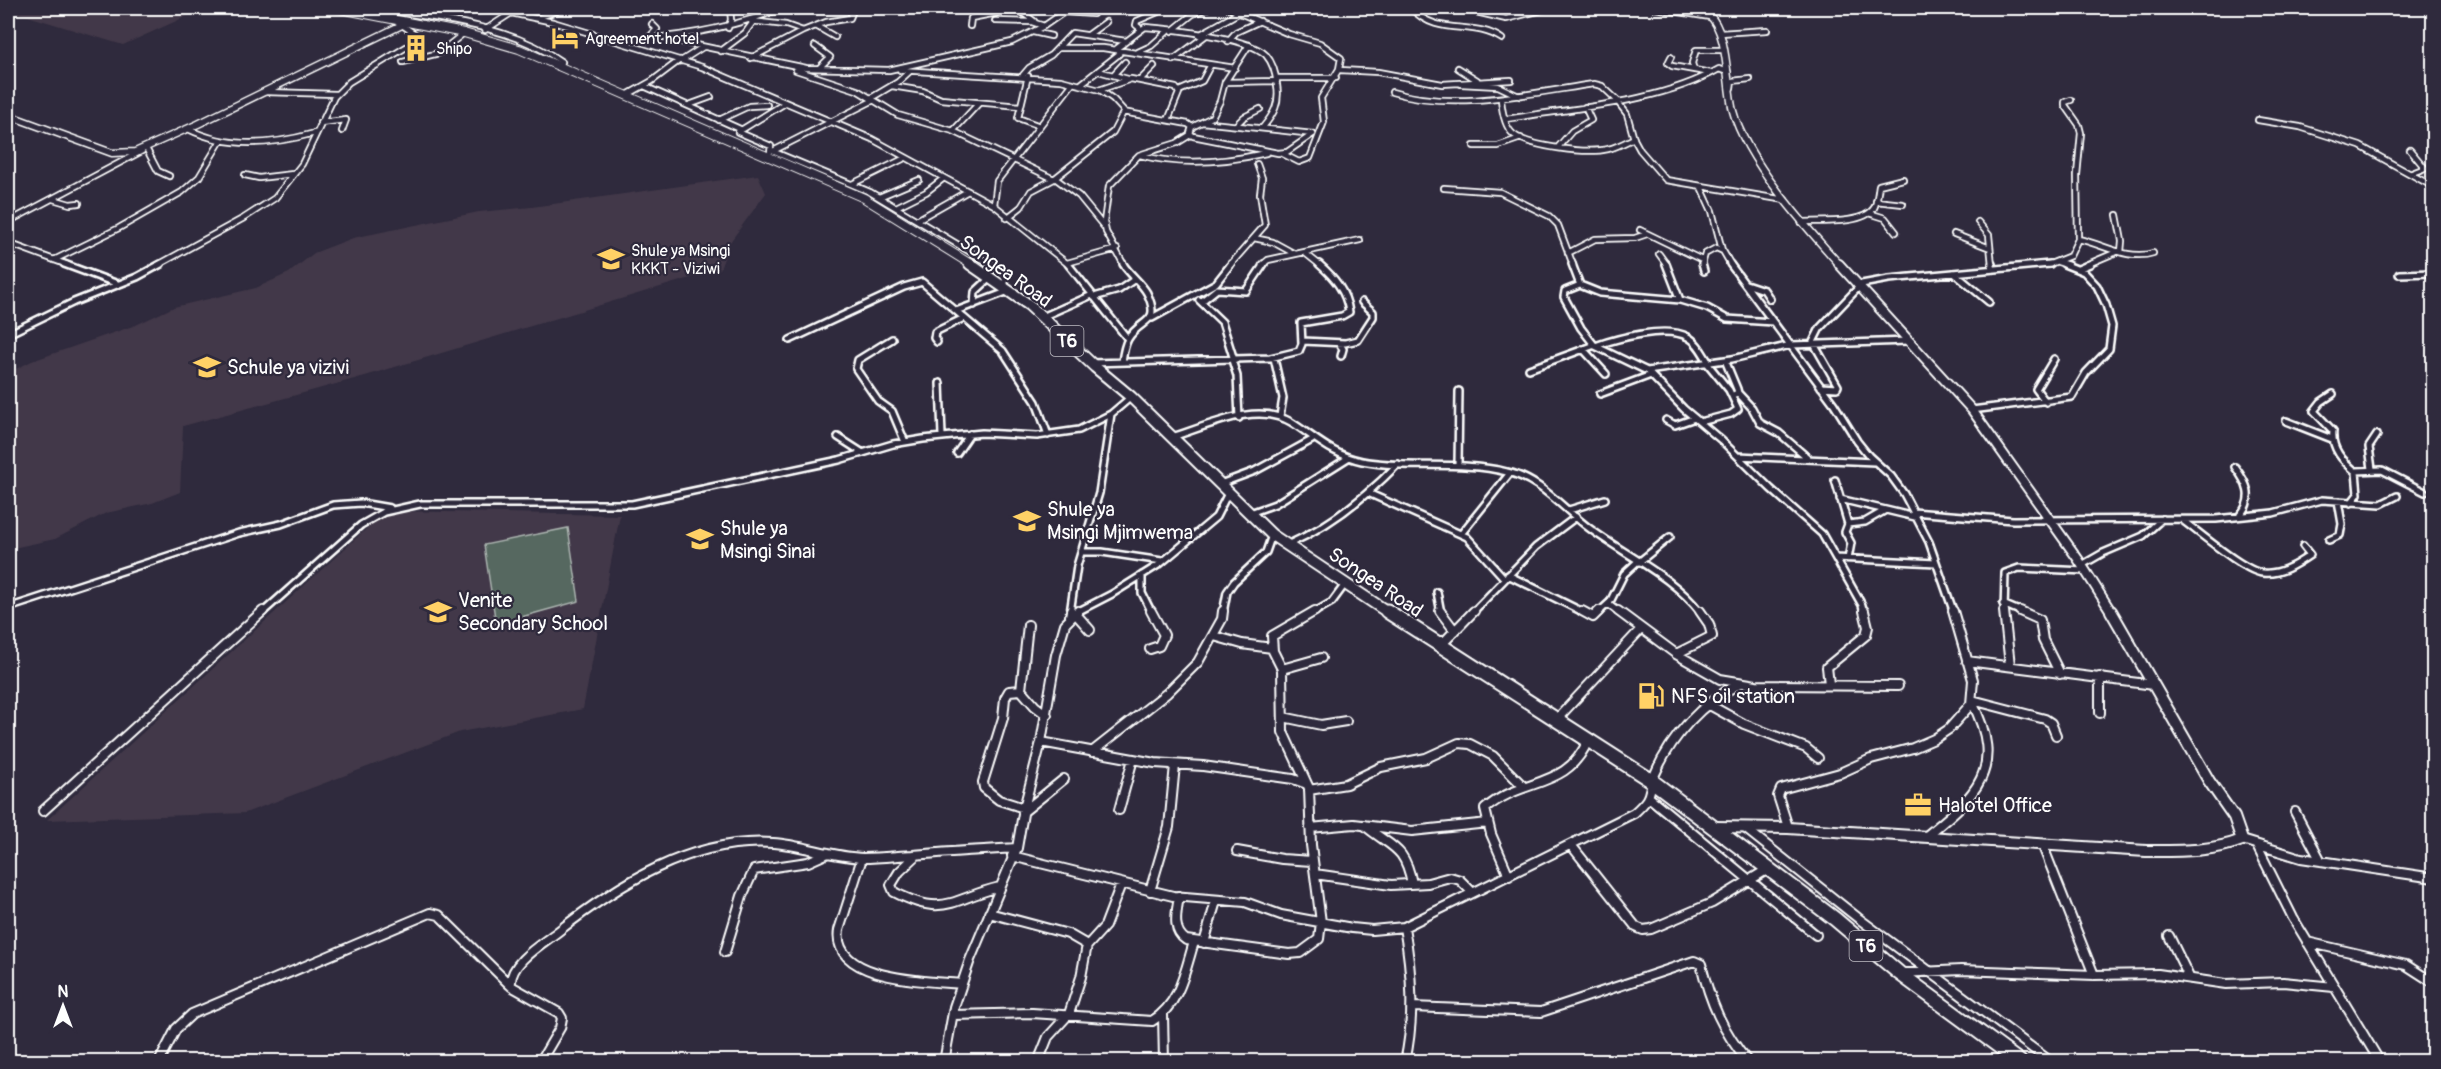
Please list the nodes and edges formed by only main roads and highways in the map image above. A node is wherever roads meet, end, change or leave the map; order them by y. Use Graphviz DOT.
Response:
graph roads {
  1 [pos="335,8"];
  2 [pos="2020,1062"];
  1 -- 2 [label="highway, Songea Road / T6"];
}
